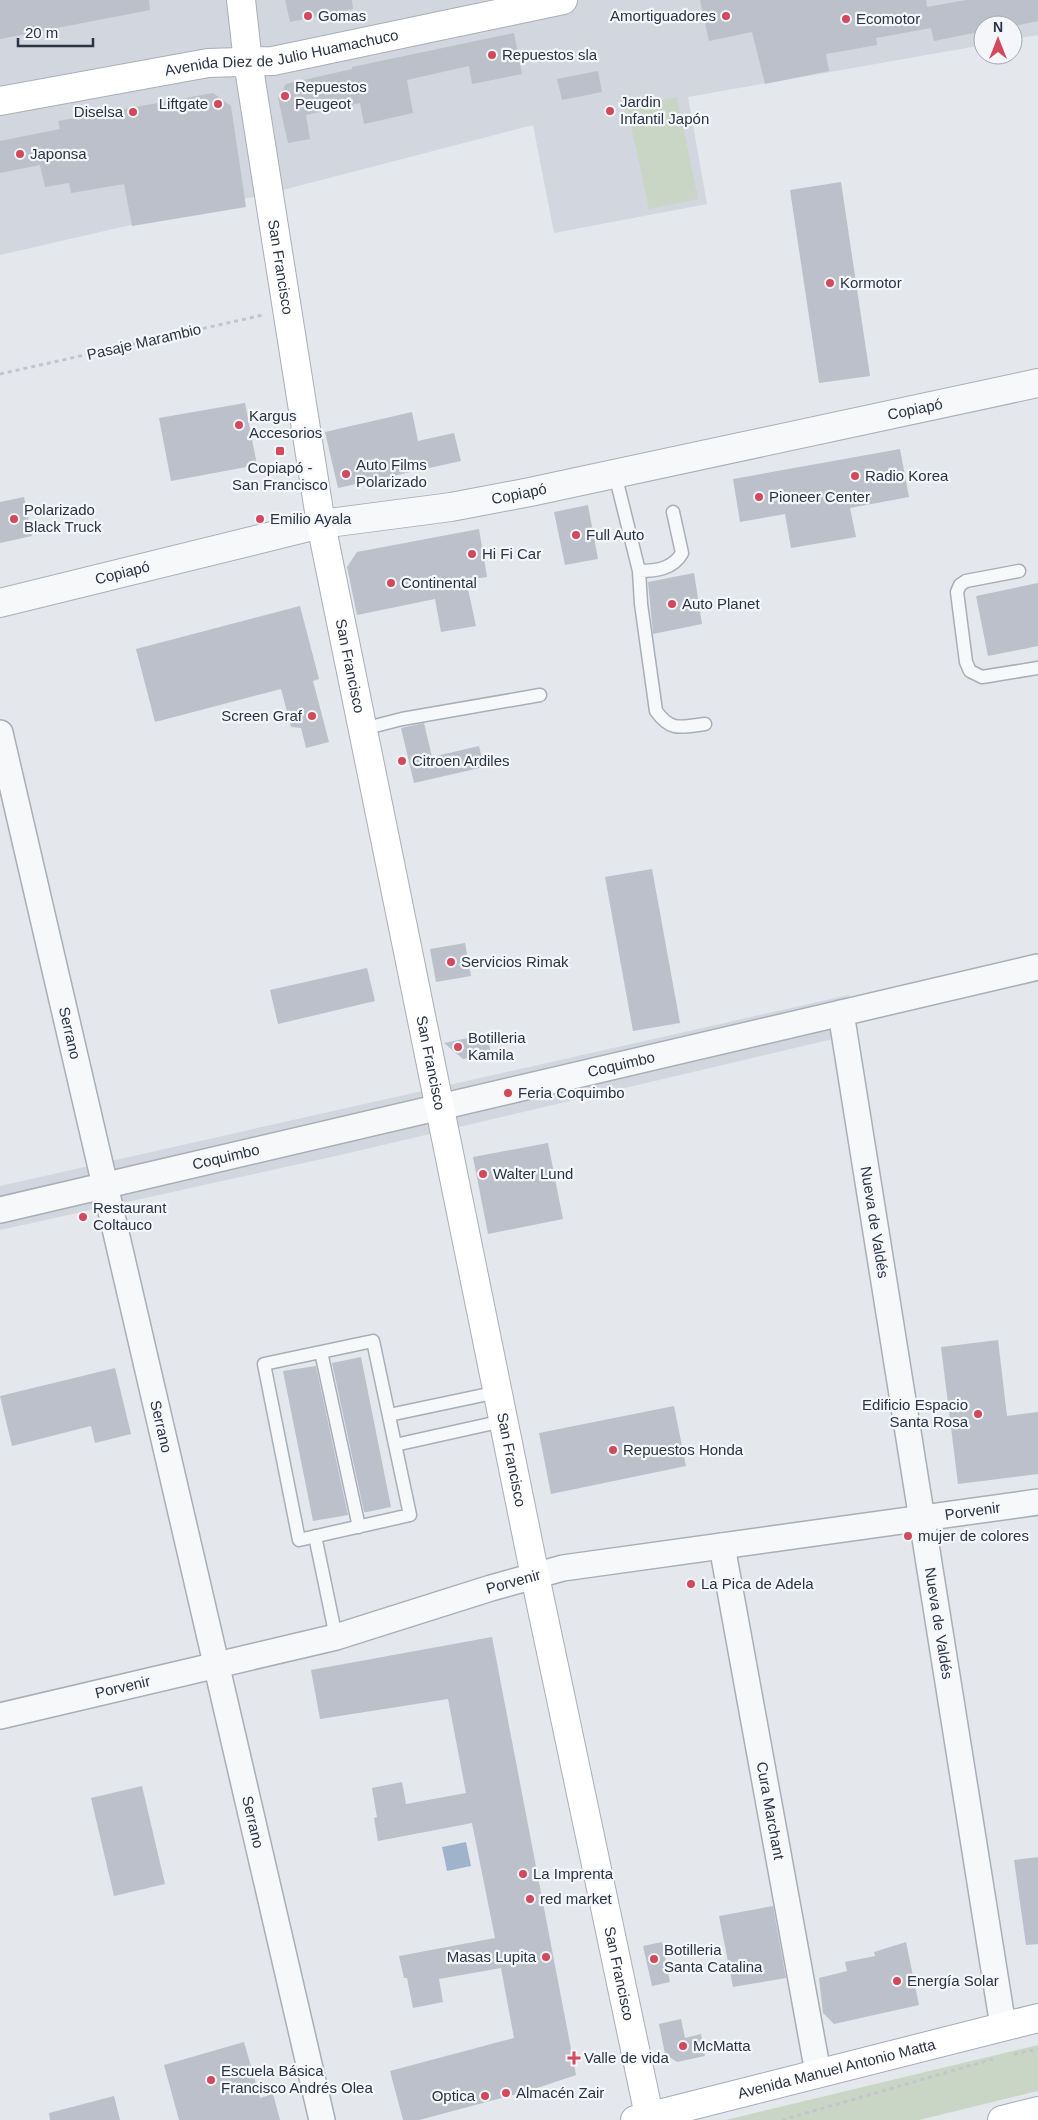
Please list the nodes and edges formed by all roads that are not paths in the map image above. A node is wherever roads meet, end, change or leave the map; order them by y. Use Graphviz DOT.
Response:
graph roads {
  1 [pos="241,0"];
  2 [pos="564,0"];
  3 [pos="248,62"];
  4 [pos="0,101"];
  5 [pos="1038,383"];
  6 [pos="614,474"];
  7 [pos="673,512"];
  8 [pos="321,524"];
  9 [pos="639,571"];
  10 [pos="1019,571"];
  11 [pos="0,603"];
  12 [pos="1038,668"];
  13 [pos="540,695"];
  14 [pos="705,724"];
  15 [pos="363,729"];
  16 [pos="0,733"];
  17 [pos="1038,967"];
  18 [pos="841,1013"];
  19 [pos="440,1106"];
  20 [pos="105,1184"];
  21 [pos="0,1210"];
  22 [pos="321,1352"];
  23 [pos="498,1392"];
  24 [pos="389,1415"];
  25 [pos="504,1421"];
  26 [pos="395,1445"];
  27 [pos="1038,1502"];
  28 [pos="922,1519"];
  29 [pos="358,1527"];
  30 [pos="315,1536"];
  31 [pos="722,1546"];
  32 [pos="534,1576"];
  33 [pos="336,1637"];
  34 [pos="217,1666"];
  35 [pos="0,1716"];
  36 [pos="1038,2018"];
  37 [pos="1002,2026"];
  38 [pos="818,2074"];
  39 [pos="1038,2111"];
  40 [pos="644,2119"];
  41 [pos="322,2120"];
  42 [pos="1002,2120"];
  1 -- 3 [label="main road, San Francisco"];
  2 -- 3 [label="main road, Avenida Diez de Julio Huamachuco"];
  3 -- 4 [label="main road, Avenida Diez de Julio Huamachuco"];
  3 -- 8 [label="main road, San Francisco"];
  5 -- 6 [label="street, Copiapó"];
  6 -- 8 [label="street, Copiapó"];
  6 -- 9 [label="lane"];
  7 -- 9 [label="lane"];
  8 -- 11 [label="street, Copiapó"];
  8 -- 15 [label="main road, San Francisco"];
  9 -- 14 [label="lane"];
  10 -- 12 [label="lane"];
  13 -- 15 [label="lane"];
  15 -- 19 [label="main road, San Francisco"];
  16 -- 20 [label="street, Serrano"];
  17 -- 18 [label="street, Coquimbo"];
  18 -- 19 [label="street, Coquimbo"];
  18 -- 28 [label="street, Nueva de Valdés"];
  19 -- 20 [label="street, Coquimbo"];
  19 -- 23 [label="main road, San Francisco"];
  20 -- 21 [label="street, Coquimbo"];
  20 -- 34 [label="street, Serrano"];
  22 -- 24 [label="lane"];
  22 -- 29 [label="lane"];
  22 -- 30 [label="lane"];
  23 -- 24 [label="lane"];
  23 -- 25 [label="main road, San Francisco"];
  24 -- 26 [label="lane"];
  25 -- 26 [label="lane"];
  25 -- 32 [label="main road, San Francisco"];
  26 -- 29 [label="lane"];
  27 -- 28 [label="street, Porvenir"];
  28 -- 31 [label="street, Porvenir"];
  28 -- 37 [label="street, Nueva de Valdés"];
  29 -- 30 [label="lane"];
  30 -- 33 [label="lane"];
  31 -- 32 [label="street, Porvenir"];
  31 -- 38 [label="street, Cura Marchant"];
  32 -- 33 [label="street, Porvenir"];
  32 -- 40 [label="main road, San Francisco"];
  33 -- 34 [label="street, Porvenir"];
  34 -- 35 [label="street, Porvenir"];
  34 -- 41 [label="street, Serrano"];
  36 -- 37 [label="main road, Avenida Manuel Antonio Matta"];
  37 -- 38 [label="main road, Avenida Manuel Antonio Matta"];
  38 -- 40 [label="main road, Avenida Manuel Antonio Matta"];
  39 -- 42 [label="main road"];
}
